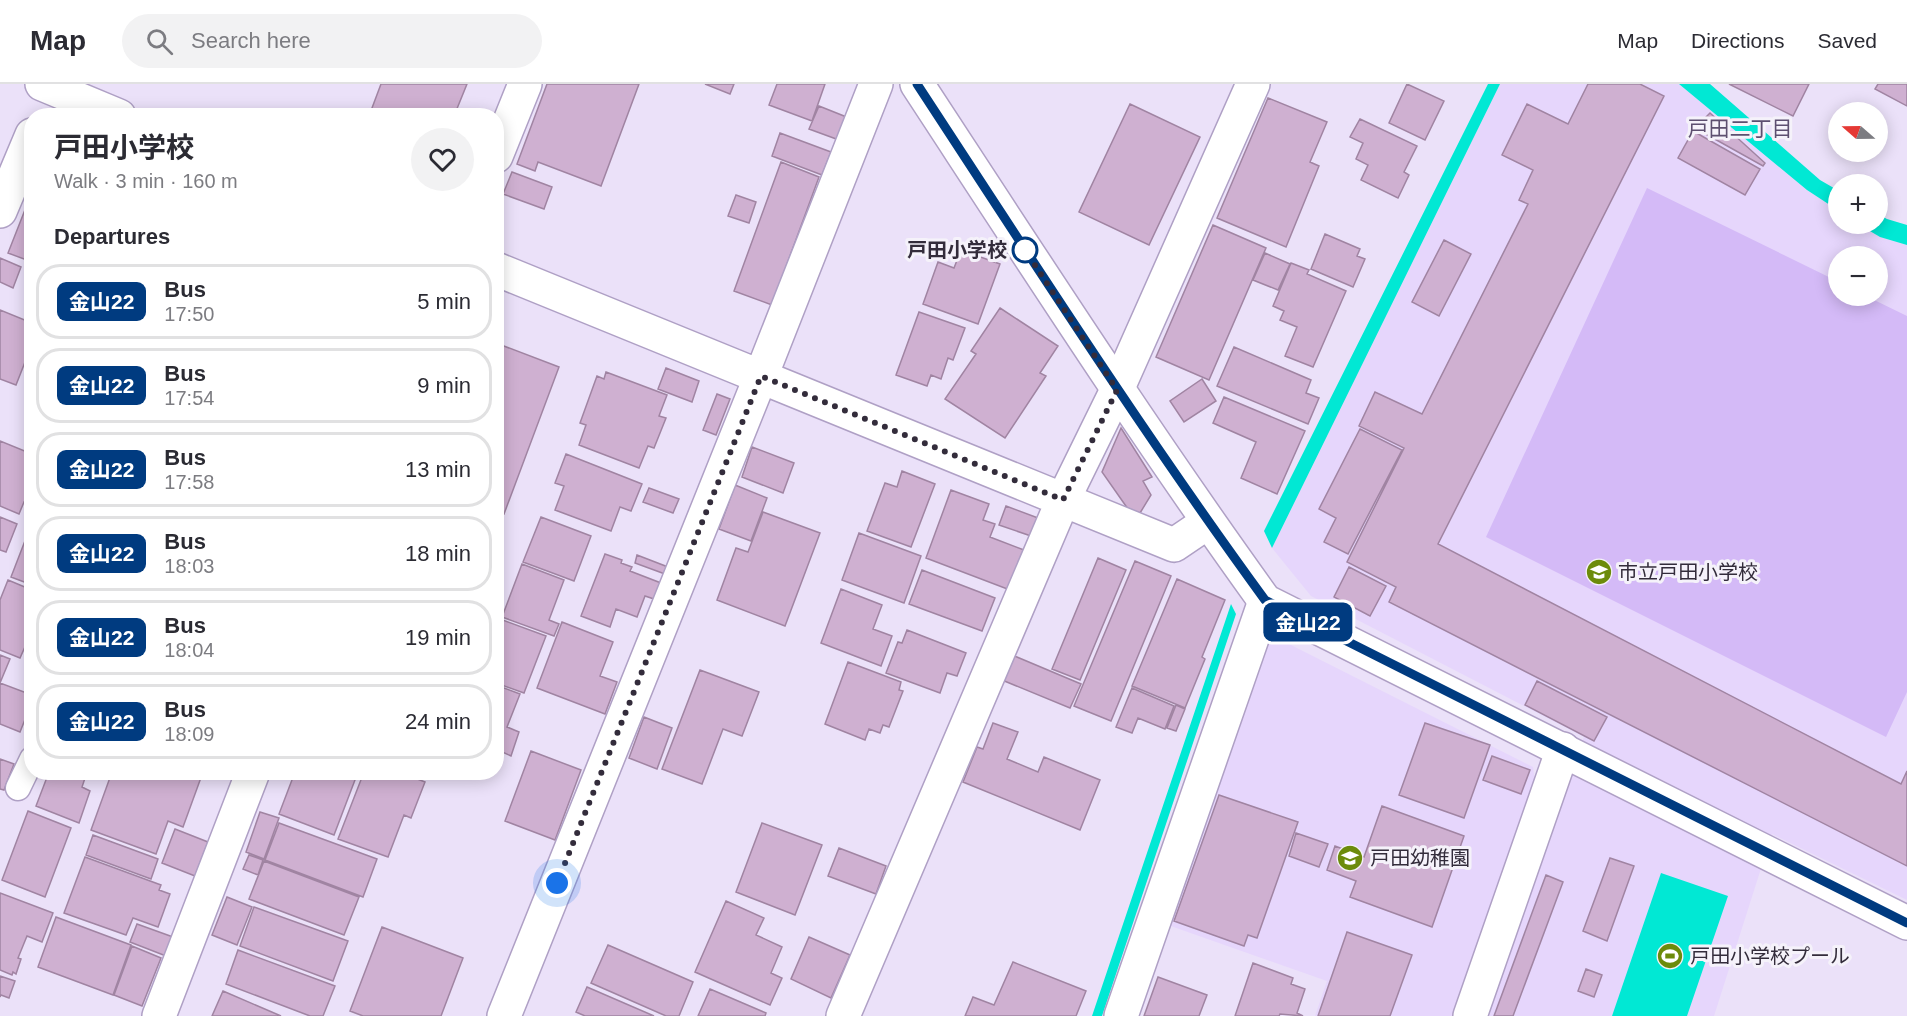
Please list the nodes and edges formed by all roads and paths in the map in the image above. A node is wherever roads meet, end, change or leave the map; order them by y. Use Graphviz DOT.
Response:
graph roads {
  1 [pos="525,84"];
  2 [pos="876,84"];
  3 [pos="917,84"];
  4 [pos="1253,84"];
  5 [pos="46,93"];
  6 [pos="94,108"];
  7 [pos="504,136"];
  8 [pos="24,154"];
  9 [pos="0,211"];
  10 [pos="504,272"];
  11 [pos="761,376"];
  12 [pos="1117,390"];
  13 [pos="1063,500"];
  14 [pos="1208,522"];
  15 [pos="1265,600"];
  16 [pos="1563,749"];
  17 [pos="24,776"];
  18 [pos="250,780"];
  19 [pos="18,788"];
  20 [pos="1907,923"];
  21 [pos="159,1016"];
  22 [pos="504,1016"];
  23 [pos="843,1016"];
  24 [pos="1121,1016"];
  25 [pos="1470,1016"];
  1 -- 7 [label="street"];
  2 -- 11 [label="street"];
  3 -- 12 [label="street"];
  4 -- 12 [label="street"];
  5 -- 6 [label="street"];
  8 -- 9 [label="street"];
  10 -- 11 [label="street"];
  11 -- 13 [label="street"];
  11 -- 22 [label="street"];
  12 -- 13 [label="street"];
  12 -- 14 [label="street"];
  13 -- 14 [label="street"];
  13 -- 23 [label="street"];
  14 -- 15 [label="street"];
  15 -- 16 [label="street"];
  15 -- 24 [label="street"];
  16 -- 20 [label="street"];
  16 -- 25 [label="street"];
  17 -- 19 [label="lane"];
  18 -- 21 [label="street"];
}
